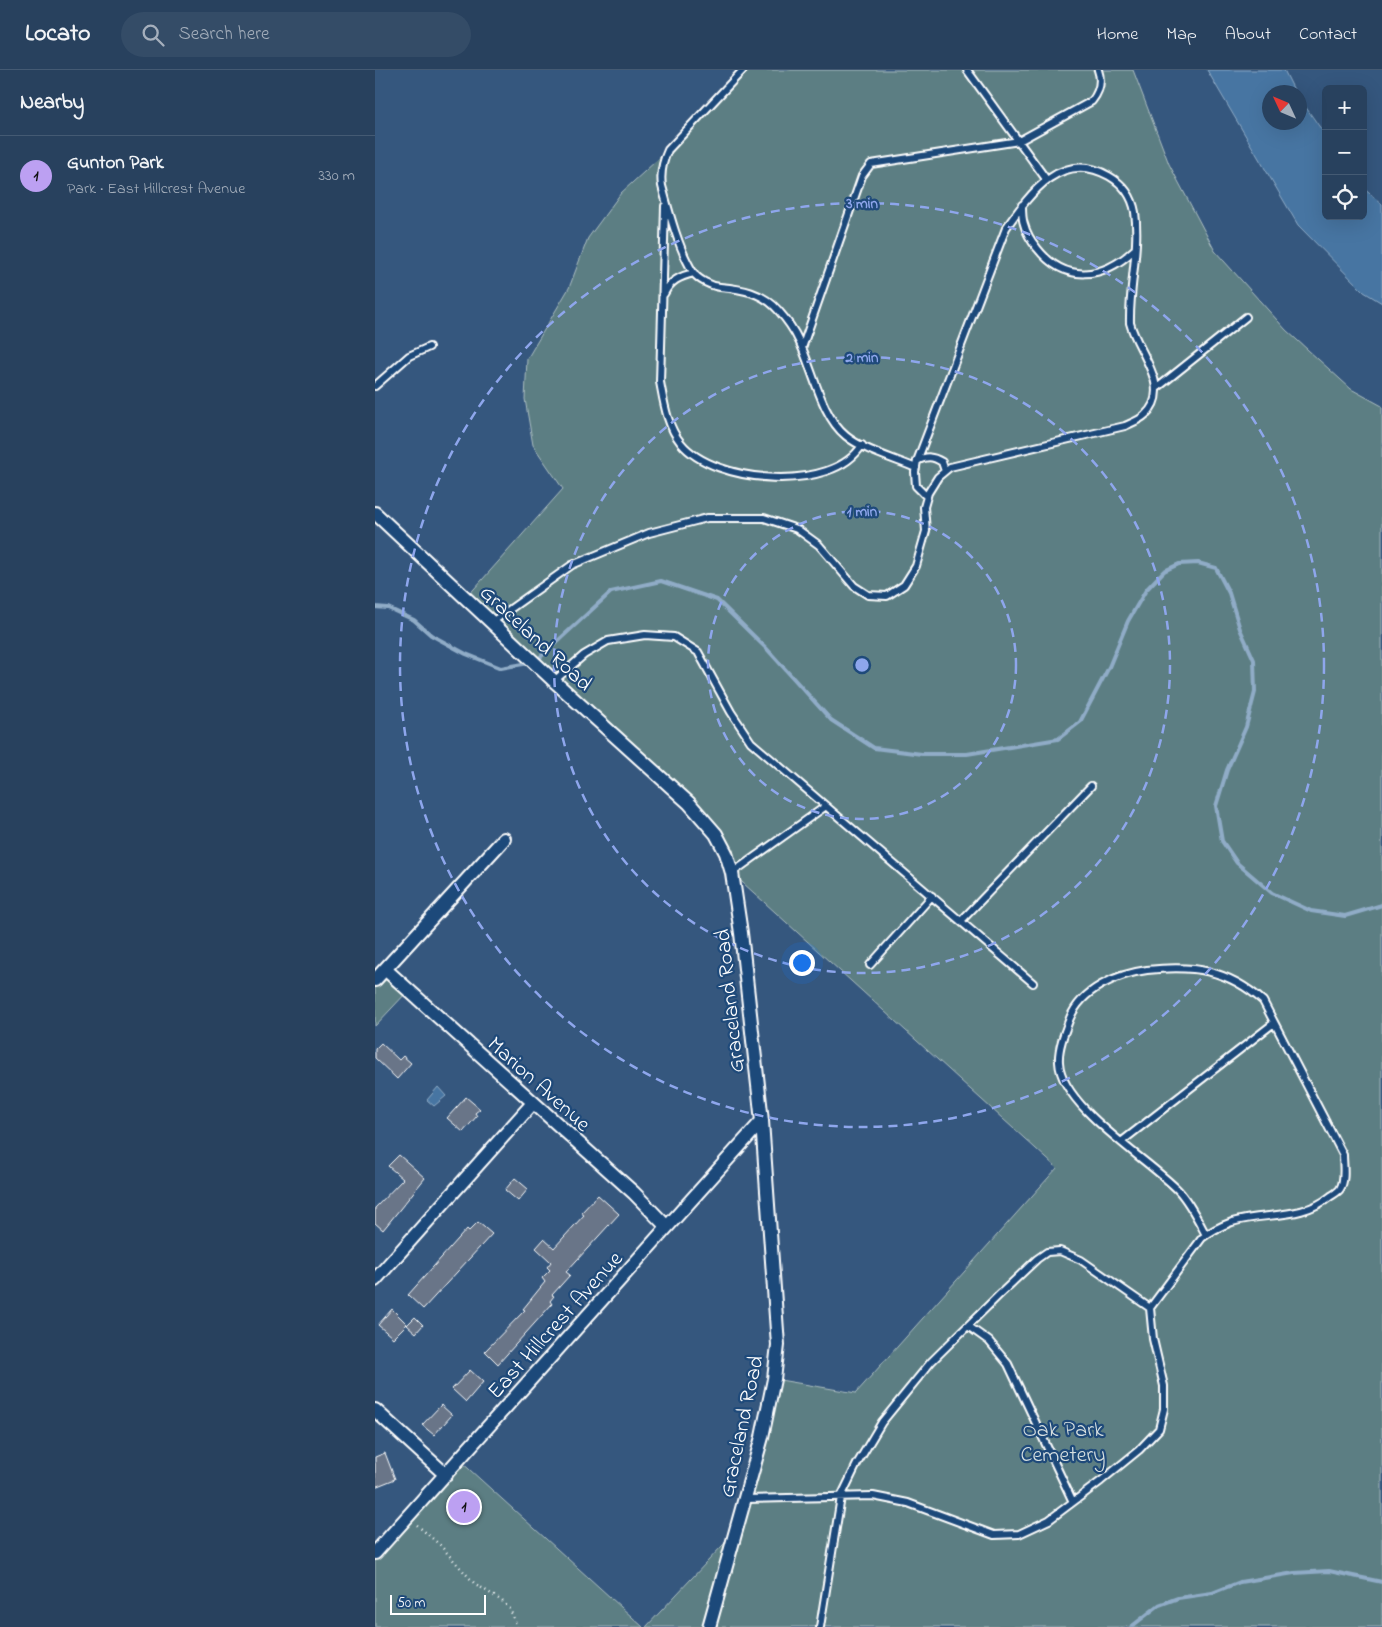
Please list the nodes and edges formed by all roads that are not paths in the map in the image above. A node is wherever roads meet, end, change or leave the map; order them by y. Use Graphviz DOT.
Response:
graph roads {
  1 [pos="743,70"];
  2 [pos="967,70"];
  3 [pos="1098,70"];
  4 [pos="1019,141"];
  5 [pos="1046,179"];
  6 [pos="666,200"];
  7 [pos="1022,205"];
  8 [pos="1134,250"];
  9 [pos="694,274"];
  10 [pos="662,298"];
  11 [pos="1246,317"];
  12 [pos="429,347"];
  13 [pos="802,348"];
  14 [pos="375,386"];
  15 [pos="1157,388"];
  16 [pos="862,445"];
  17 [pos="916,464"];
  18 [pos="945,471"];
  19 [pos="927,497"];
  20 [pos="375,513"];
  21 [pos="492,622"];
  22 [pos="554,681"];
  23 [pos="1091,786"];
  24 [pos="826,806"];
  25 [pos="504,839"];
  26 [pos="732,872"];
  27 [pos="932,896"];
  28 [pos="961,921"];
  29 [pos="869,964"];
  30 [pos="385,969"];
  31 [pos="375,980"];
  32 [pos="1033,983"];
  33 [pos="1274,1023"];
  34 [pos="533,1103"];
  35 [pos="762,1121"];
  36 [pos="1121,1142"];
  37 [pos="667,1227"];
  38 [pos="1206,1235"];
  39 [pos="375,1280"];
  40 [pos="1150,1308"];
  41 [pos="968,1326"];
  42 [pos="375,1410"];
  43 [pos="446,1475"];
  44 [pos="841,1497"];
  45 [pos="745,1499"];
  46 [pos="1073,1502"];
  47 [pos="375,1553"];
  48 [pos="709,1627"];
  49 [pos="820,1627"];
  1 -- 6 [label="lane"];
  2 -- 4 [label="lane"];
  3 -- 4 [label="lane"];
  4 -- 5 [label="lane"];
  4 -- 13 [label="lane"];
  5 -- 7 [label="lane"];
  5 -- 8 [label="lane"];
  6 -- 9 [label="lane"];
  6 -- 10 [label="lane"];
  7 -- 8 [label="lane"];
  7 -- 17 [label="lane"];
  8 -- 15 [label="lane"];
  9 -- 10 [label="lane"];
  9 -- 13 [label="lane"];
  10 -- 16 [label="lane"];
  11 -- 15 [label="lane"];
  12 -- 14 [label="lane"];
  13 -- 16 [label="lane"];
  15 -- 18 [label="lane"];
  16 -- 17 [label="lane"];
  17 -- 18 [label="lane"];
  17 -- 19 [label="lane"];
  18 -- 19 [label="lane"];
  19 -- 21 [label="lane"];
  20 -- 21 [label="street, Graceland Road"];
  21 -- 22 [label="street, Graceland Road"];
  22 -- 24 [label="lane"];
  22 -- 26 [label="street, Graceland Road"];
  23 -- 28 [label="lane"];
  24 -- 26 [label="lane"];
  24 -- 27 [label="lane"];
  25 -- 30 [label="street"];
  26 -- 35 [label="street, Graceland Road"];
  27 -- 28 [label="lane"];
  27 -- 29 [label="lane"];
  28 -- 32 [label="lane"];
  30 -- 31 [label="street"];
  30 -- 34 [label="street, Marion Avenue"];
  33 -- 36 [label="lane"];
  33 -- 36 [label="lane"];
  33 -- 38 [label="lane"];
  34 -- 37 [label="street, Marion Avenue"];
  34 -- 39 [label="street"];
  35 -- 37 [label="street, East Hillcrest Avenue"];
  35 -- 45 [label="street, Graceland Road"];
  36 -- 38 [label="lane"];
  37 -- 43 [label="street, East Hillcrest Avenue"];
  38 -- 40 [label="lane"];
  40 -- 41 [label="lane"];
  40 -- 46 [label="lane"];
  41 -- 44 [label="lane"];
  41 -- 46 [label="lane"];
  42 -- 43 [label="street"];
  43 -- 47 [label="street, East Hillcrest Avenue"];
  44 -- 45 [label="lane"];
  44 -- 46 [label="lane"];
  44 -- 49 [label="lane"];
  45 -- 48 [label="street, Graceland Road"];
}
